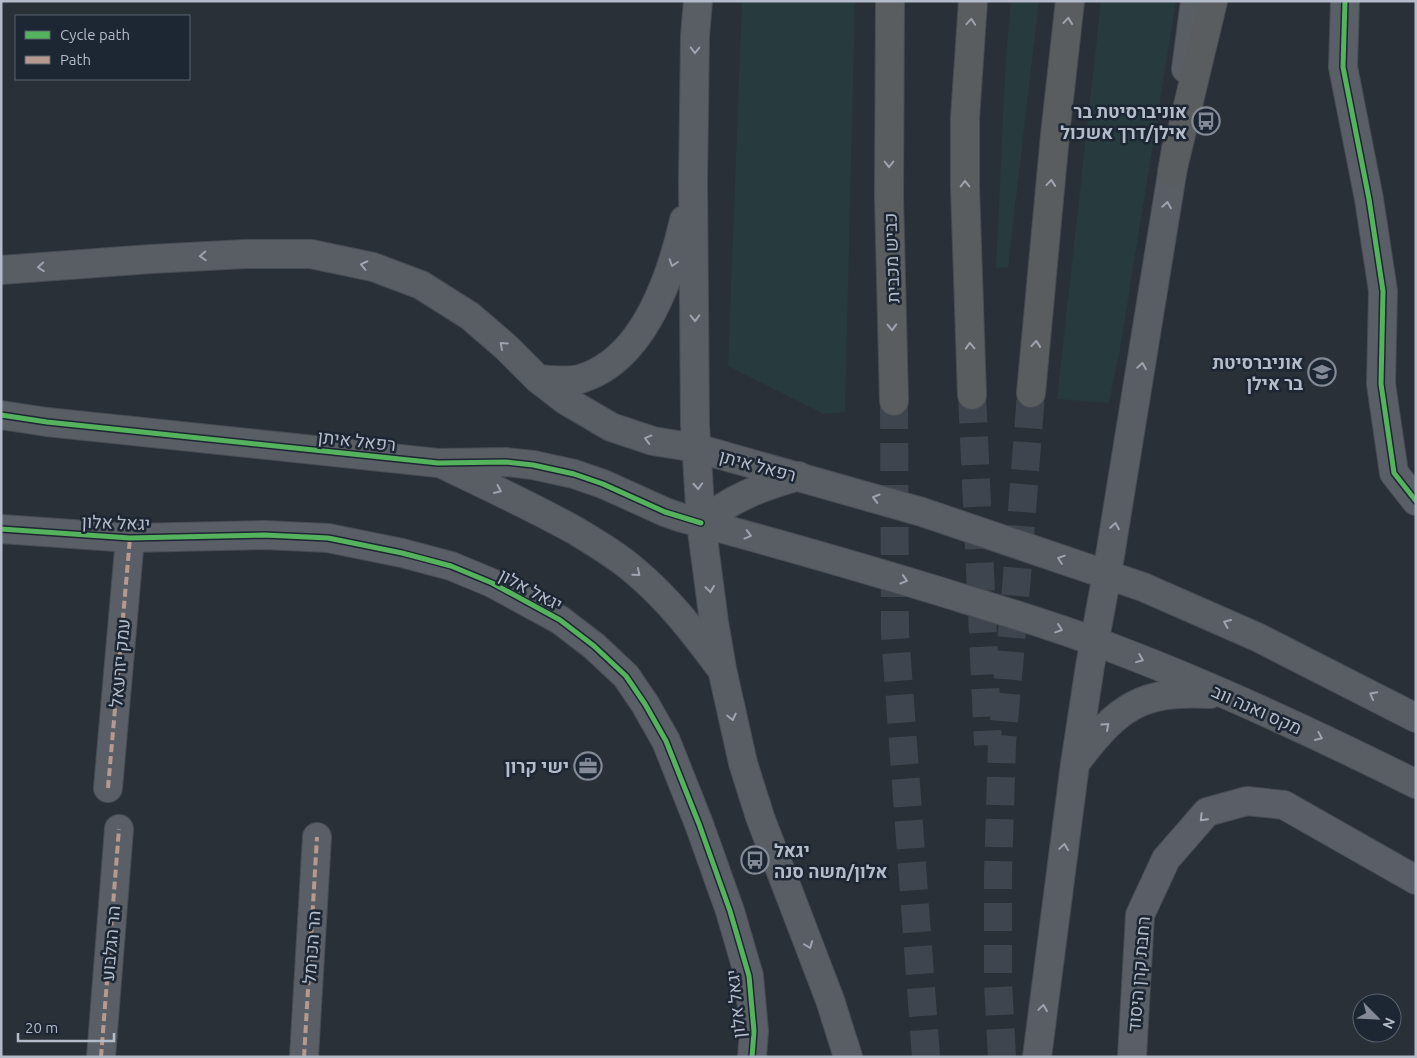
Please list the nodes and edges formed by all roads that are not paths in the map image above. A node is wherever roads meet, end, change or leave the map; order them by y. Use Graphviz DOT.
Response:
graph roads {
  1 [pos="698,1"];
  2 [pos="890,1"];
  3 [pos="900,1"];
  4 [pos="973,1"];
  5 [pos="1070,1"];
  6 [pos="1195,1"];
  7 [pos="1213,1"];
  8 [pos="1345,1"];
  9 [pos="890,116"];
  10 [pos="1172,172"];
  11 [pos="693,182"];
  12 [pos="1,270"];
  13 [pos="538,379"];
  14 [pos="1031,393"];
  15 [pos="972,395"];
  16 [pos="894,401"];
  17 [pos="1,415"];
  18 [pos="696,448"];
  19 [pos="438,462"];
  20 [pos="800,476"];
  21 [pos="1416,501"];
  22 [pos="700,523"];
  23 [pos="1,529"];
  24 [pos="130,538"];
  25 [pos="1108,574"];
  26 [pos="1095,641"];
  27 [pos="722,669"];
  28 [pos="1227,695"];
  29 [pos="1416,718"];
  30 [pos="1076,764"];
  31 [pos="1416,784"];
  32 [pos="108,788"];
  33 [pos="119,829"];
  34 [pos="317,837"];
  35 [pos="1416,880"];
  36 [pos="830,1000"];
  37 [pos="101,1057"];
  38 [pos="304,1057"];
  39 [pos="752,1057"];
  40 [pos="848,1057"];
  41 [pos="861,1057"];
  42 [pos="1037,1057"];
  43 [pos="1132,1057"];
  1 -- 11 [label="main road, one-way"];
  2 -- 9 [label="highway"];
  3 -- 9 [label="highway"];
  15 -- 4 [label="highway, one-way"];
  14 -- 5 [label="highway, one-way"];
  6 -- 10 [label="main road"];
  7 -- 10 [label="highway"];
  8 -- 21 [label="street"];
  9 -- 16 [label="highway, כביש מכבית, one-way"];
  25 -- 10 [label="main road, one-way"];
  11 -- 13 [label="main road, one-way"];
  11 -- 18 [label="main road, one-way"];
  13 -- 12 [label="main road, רפאל איתן, one-way"];
  18 -- 13 [label="main road, רפאל איתן, one-way"];
  17 -- 19 [label="main road, רפאל איתן"];
  18 -- 20 [label="main road, רפאל איתן"];
  18 -- 22 [label="main road, one-way"];
  19 -- 22 [label="main road, רפאל איתן"];
  19 -- 27 [label="main road, one-way"];
  20 -- 22 [label="main road"];
  25 -- 20 [label="main road, רפאל איתן, one-way"];
  22 -- 26 [label="main road, רפאל איתן, one-way"];
  22 -- 27 [label="main road, one-way"];
  23 -- 24 [label="street, יגאל אלון"];
  24 -- 32 [label="street, עמק יזרעאל"];
  24 -- 39 [label="street, יגאל אלון"];
  25 -- 26 [label="main road"];
  29 -- 25 [label="main road, one-way"];
  26 -- 28 [label="main road, מקס ואנה ווב, one-way"];
  26 -- 30 [label="main road"];
  27 -- 36 [label="main road, one-way"];
  30 -- 28 [label="main road, one-way"];
  28 -- 31 [label="main road, מקס ואנה ווב, one-way"];
  42 -- 30 [label="main road, one-way"];
  33 -- 37 [label="street, הר הגלבוע"];
  34 -- 38 [label="street, הר הכרמל"];
  35 -- 43 [label="street, רחבת קרן היסוד, one-way"];
  36 -- 40 [label="main road"];
  36 -- 41 [label="main road"];
}
